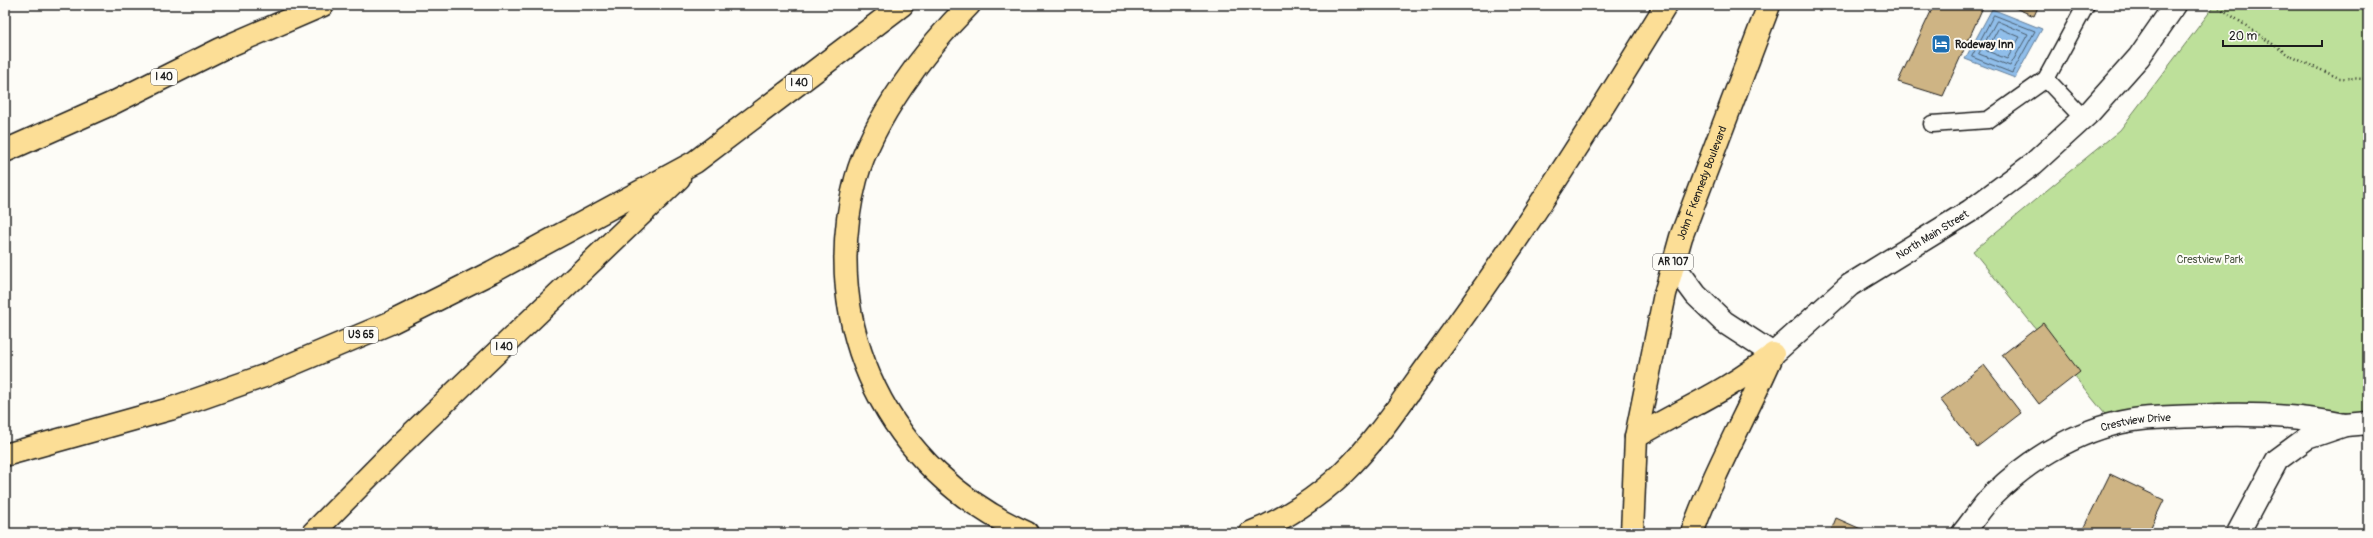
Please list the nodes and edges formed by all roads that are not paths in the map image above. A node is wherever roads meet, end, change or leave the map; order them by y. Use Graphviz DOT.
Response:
graph roads {
  1 [pos="323,5"];
  2 [pos="902,5"];
  3 [pos="968,5"];
  4 [pos="1666,5"];
  5 [pos="1769,5"];
  6 [pos="2086,5"];
  7 [pos="2175,5"];
  8 [pos="2046,79"];
  9 [pos="2083,118"];
  10 [pos="1932,124"];
  11 [pos="5,151"];
  12 [pos="695,162"];
  13 [pos="1673,264"];
  14 [pos="1773,354"];
  15 [pos="2368,423"];
  16 [pos="2346,425"];
  17 [pos="1636,437"];
  18 [pos="5,455"];
  19 [pos="313,533"];
  20 [pos="1027,533"];
  21 [pos="1250,533"];
  22 [pos="1632,533"];
  23 [pos="1692,533"];
  24 [pos="1963,533"];
  25 [pos="2238,533"];
  1 -- 11 [label="main road, I 40"];
  2 -- 12 [label="main road, I 40"];
  3 -- 20 [label="main road"];
  4 -- 21 [label="main road"];
  5 -- 13 [label="main road, John F Kennedy Boulevard / AR 107"];
  6 -- 8 [label="lane"];
  7 -- 9 [label="main road, North Main Street"];
  8 -- 9 [label="lane"];
  8 -- 10 [label="lane"];
  9 -- 14 [label="main road, North Main Street"];
  12 -- 18 [label="main road, US 65"];
  12 -- 19 [label="main road, I 40"];
  13 -- 14 [label="main road"];
  13 -- 17 [label="main road, John F Kennedy Boulevard / AR 107"];
  14 -- 17 [label="main road"];
  14 -- 23 [label="main road"];
  15 -- 16 [label="main road, Crestview Drive"];
  16 -- 24 [label="main road, Crestview Drive"];
  16 -- 25 [label="main road, Crestview Drive"];
  17 -- 22 [label="main road, John F Kennedy Boulevard / AR 107"];
}
